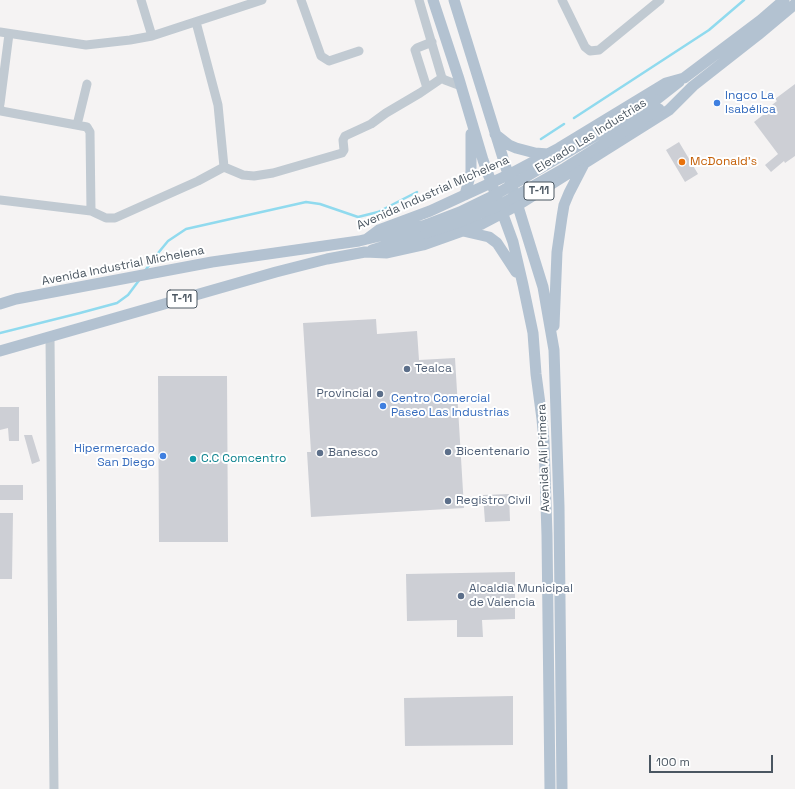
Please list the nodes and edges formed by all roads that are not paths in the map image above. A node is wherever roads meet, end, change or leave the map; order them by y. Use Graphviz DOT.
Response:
graph roads {
  1 [pos="141,0"];
  2 [pos="262,0"];
  3 [pos="301,0"];
  4 [pos="419,0"];
  5 [pos="434,0"];
  6 [pos="454,0"];
  7 [pos="562,0"];
  8 [pos="660,0"];
  9 [pos="784,0"];
  10 [pos="240,3"];
  11 [pos="795,4"];
  12 [pos="196,22"];
  13 [pos="5,33"];
  14 [pos="152,36"];
  15 [pos="432,42"];
  16 [pos="359,51"];
  17 [pos="442,78"];
  18 [pos="684,78"];
  19 [pos="86,84"];
  20 [pos="461,86"];
  21 [pos="693,86"];
  22 [pos="428,88"];
  23 [pos="660,103"];
  24 [pos="0,104"];
  25 [pos="0,108"];
  26 [pos="472,122"];
  27 [pos="77,125"];
  28 [pos="495,134"];
  29 [pos="548,154"];
  30 [pos="585,162"];
  31 [pos="224,167"];
  32 [pos="508,175"];
  33 [pos="492,183"];
  34 [pos="465,195"];
  35 [pos="0,200"];
  36 [pos="518,205"];
  37 [pos="91,211"];
  38 [pos="503,213"];
  39 [pos="426,229"];
  40 [pos="464,231"];
  41 [pos="367,239"];
  42 [pos="365,252"];
  43 [pos="523,285"];
  44 [pos="0,304"];
  45 [pos="50,337"];
  46 [pos="554,350"];
  47 [pos="0,351"];
  48 [pos="536,374"];
  49 [pos="556,425"];
  50 [pos="54,789"];
  51 [pos="550,789"];
  52 [pos="562,789"];
  1 -- 14 [label="street"];
  2 -- 10 [label="street"];
  3 -- 16 [label="street"];
  4 -- 15 [label="street"];
  5 -- 20 [label="main road"];
  6 -- 28 [label="main road, Avenida Alí Primera"];
  7 -- 8 [label="street"];
  9 -- 18 [label="main road, Avenida Industrial Michelena / T-11"];
  10 -- 12 [label="street"];
  11 -- 21 [label="main road, T-11"];
  12 -- 14 [label="street"];
  12 -- 31 [label="street"];
  13 -- 14 [label="street"];
  13 -- 24 [label="street"];
  15 -- 17 [label="street"];
  15 -- 22 [label="street"];
  17 -- 20 [label="street"];
  17 -- 22 [label="street"];
  18 -- 23 [label="main road, Elevado Las Industrias / T-11"];
  18 -- 29 [label="main road, Avenida Industrial Michelena / T-11"];
  19 -- 27 [label="street"];
  20 -- 26 [label="main road"];
  21 -- 23 [label="main road, Elevado Las Industrias / T-11"];
  21 -- 30 [label="main road, T-11"];
  22 -- 31 [label="street"];
  23 -- 39 [label="main road, Elevado Las Industrias / T-11, bridge"];
  25 -- 27 [label="street"];
  26 -- 33 [label="main road, Avenida Alí Primera"];
  26 -- 34 [label="main road"];
  27 -- 37 [label="street"];
  28 -- 29 [label="main road"];
  28 -- 32 [label="main road, Avenida Alí Primera"];
  29 -- 32 [label="main road, Avenida Industrial Michelena / T-11"];
  30 -- 36 [label="main road, T-11"];
  30 -- 46 [label="main road, T-11"];
  31 -- 37 [label="street"];
  32 -- 33 [label="main road, Avenida Industrial Michelena / T-11"];
  32 -- 36 [label="main road, Avenida Alí Primera"];
  33 -- 34 [label="main road, Avenida Industrial Michelena / T-11"];
  33 -- 38 [label="main road, Avenida Alí Primera"];
  34 -- 41 [label="main road, Avenida Industrial Michelena / T-11"];
  35 -- 37 [label="street"];
  36 -- 38 [label="main road, T-11"];
  36 -- 46 [label="main road, Avenida Alí Primera"];
  38 -- 40 [label="main road, T-11"];
  38 -- 43 [label="main road, Avenida Alí Primera"];
  39 -- 41 [label="main road, Elevado Las Industrias / T-11"];
  39 -- 42 [label="main road, Elevado Las Industrias / T-11"];
  40 -- 42 [label="main road, T-11"];
  40 -- 43 [label="main road"];
  41 -- 44 [label="main road, Avenida Industrial Michelena / T-11"];
  42 -- 45 [label="main road, T-11"];
  43 -- 48 [label="main road, Avenida Alí Primera"];
  45 -- 47 [label="main road, T-11"];
  45 -- 50 [label="street"];
  46 -- 49 [label="main road, Avenida Alí Primera"];
  48 -- 49 [label="main road"];
  48 -- 51 [label="main road, Avenida Alí Primera"];
  49 -- 52 [label="main road, Avenida Alí Primera"];
}
